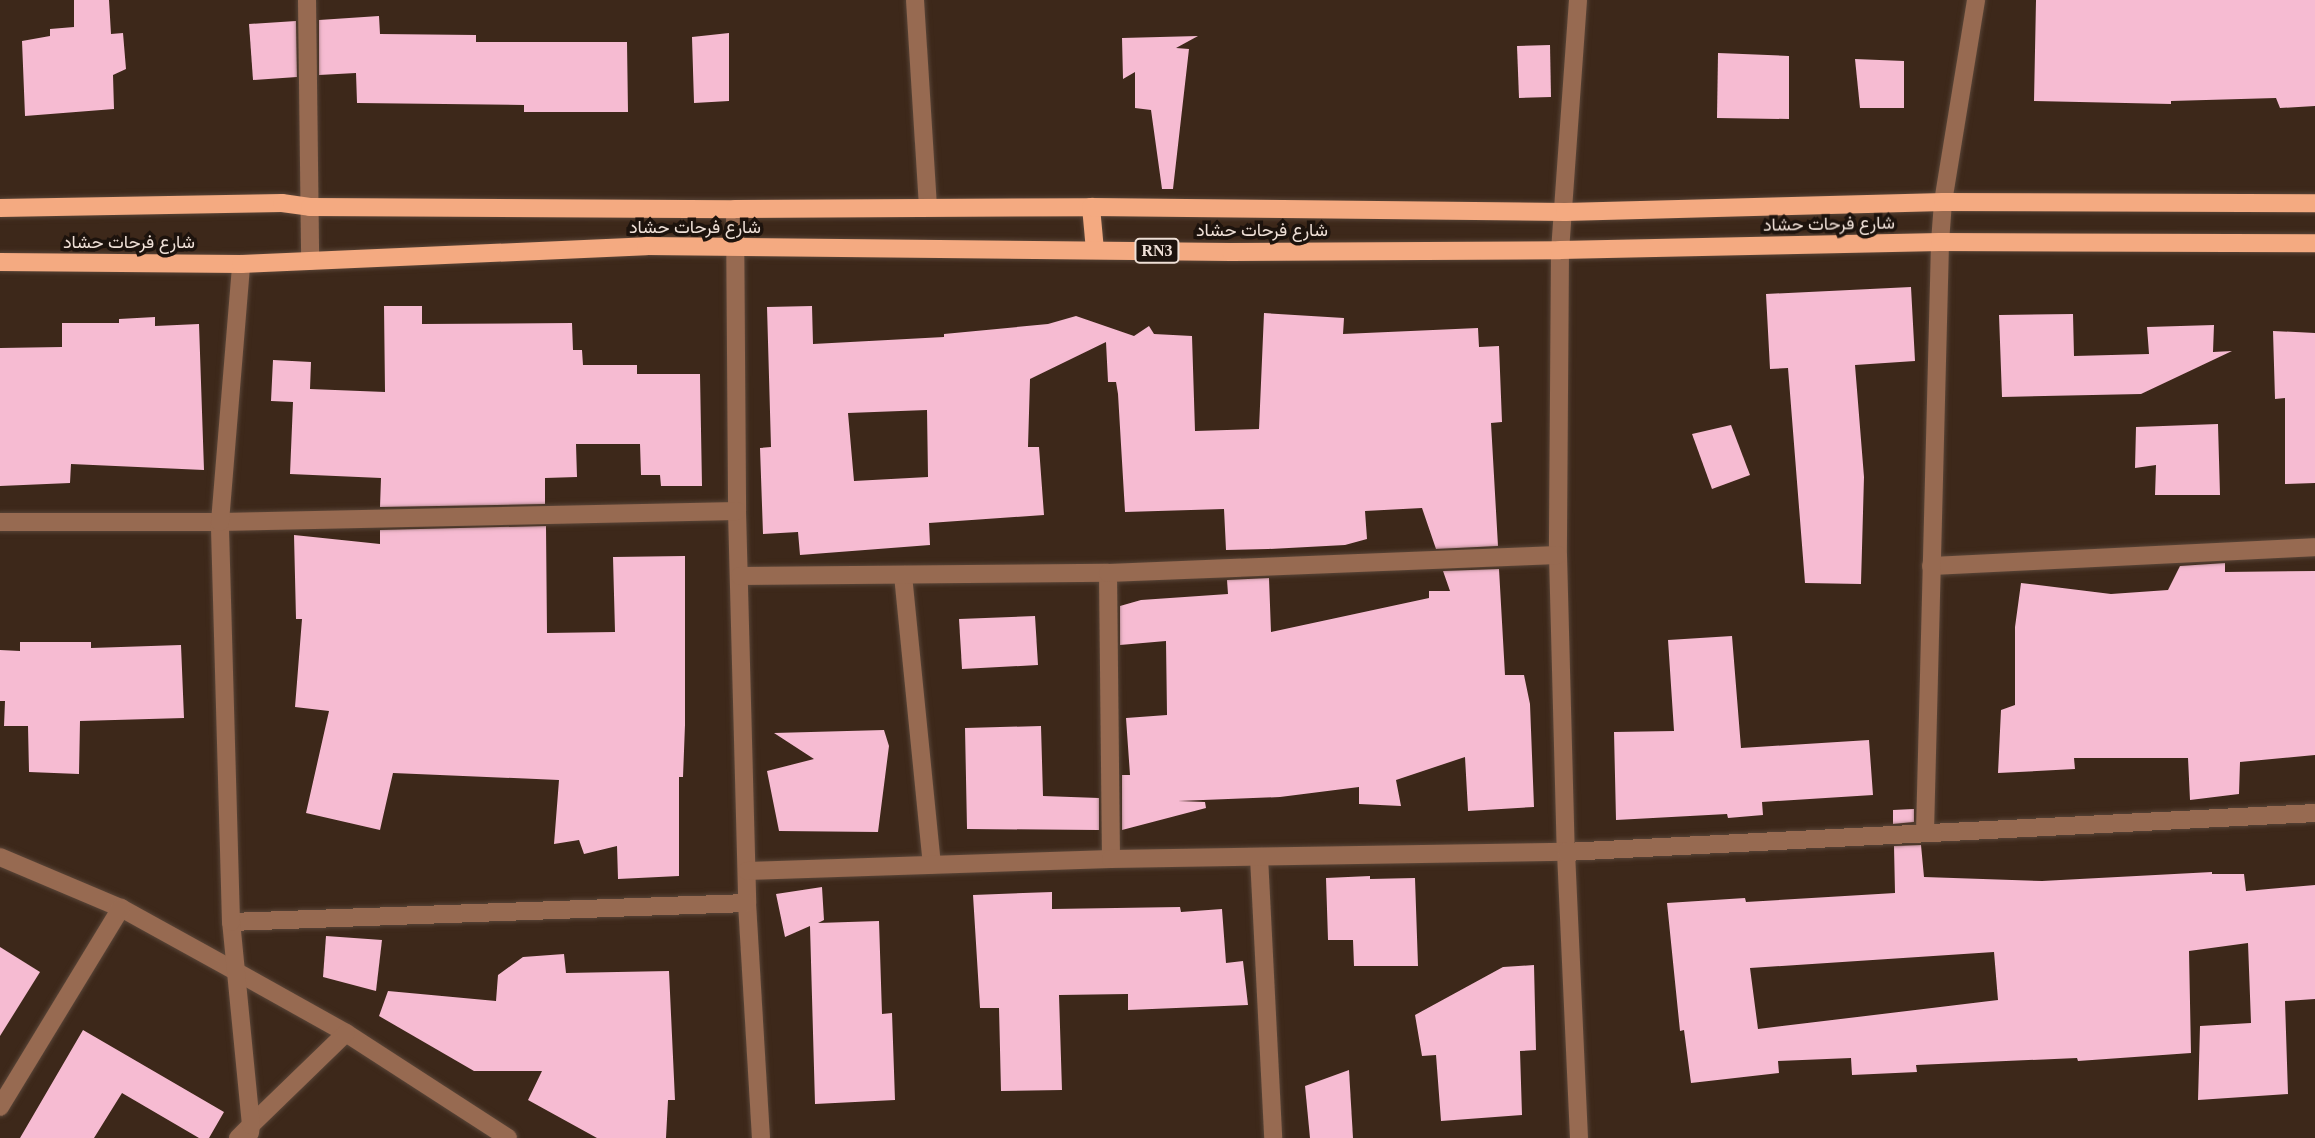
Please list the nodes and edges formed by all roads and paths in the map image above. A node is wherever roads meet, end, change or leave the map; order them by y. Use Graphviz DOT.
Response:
graph roads {
  1 [pos="307,0"];
  2 [pos="915,0"];
  3 [pos="1578,0"];
  4 [pos="1976,0"];
  5 [pos="1943,202"];
  6 [pos="2315,203"];
  7 [pos="310,207"];
  8 [pos="928,207"];
  9 [pos="1091,207"];
  10 [pos="0,208"];
  11 [pos="735,209"];
  12 [pos="1564,212"];
  13 [pos="1940,242"];
  14 [pos="2315,243"];
  15 [pos="734,248"];
  16 [pos="1095,250"];
  17 [pos="1560,250"];
  18 [pos="310,261"];
  19 [pos="0,262"];
  20 [pos="241,264"];
  21 [pos="737,511"];
  22 [pos="0,522"];
  23 [pos="220,522"];
  24 [pos="2315,547"];
  25 [pos="1558,555"];
  26 [pos="1931,566"];
  27 [pos="1108,573"];
  28 [pos="903,575"];
  29 [pos="740,576"];
  30 [pos="2315,813"];
  31 [pos="1925,832"];
  32 [pos="1566,852"];
  33 [pos="0,857"];
  34 [pos="1259,857"];
  35 [pos="1111,859"];
  36 [pos="932,865"];
  37 [pos="747,871"];
  38 [pos="747,903"];
  39 [pos="121,908"];
  40 [pos="231,922"];
  41 [pos="237,972"];
  42 [pos="346,1033"];
  43 [pos="0,1107"];
  44 [pos="250,1131"];
  45 [pos="238,1138"];
  46 [pos="508,1138"];
  47 [pos="761,1138"];
  48 [pos="1273,1138"];
  49 [pos="1579,1138"];
  1 -- 7 [label="street"];
  2 -- 8 [label="street"];
  3 -- 12 [label="street"];
  4 -- 5 [label="street"];
  5 -- 6 [label="main road, شارع فرحات حشاد"];
  5 -- 12 [label="main road, شارع فرحات حشاد"];
  5 -- 13 [label="street"];
  7 -- 10 [label="main road, شارع فرحات حشاد"];
  7 -- 11 [label="main road, شارع فرحات حشاد"];
  7 -- 18 [label="street"];
  8 -- 9 [label="main road, شارع فرحات حشاد"];
  8 -- 11 [label="main road, شارع فرحات حشاد"];
  9 -- 12 [label="main road, شارع فرحات حشاد"];
  9 -- 16 [label="main road"];
  11 -- 15 [label="street"];
  12 -- 17 [label="street"];
  13 -- 14 [label="main road, شارع فرحات حشاد / RN3"];
  13 -- 17 [label="main road, شارع فرحات حشاد / RN3"];
  13 -- 26 [label="street"];
  15 -- 16 [label="main road, شارع فرحات حشاد / RN3"];
  15 -- 18 [label="main road, شارع فرحات حشاد / RN3"];
  15 -- 21 [label="street"];
  16 -- 17 [label="main road, شارع فرحات حشاد / RN3"];
  17 -- 25 [label="street"];
  18 -- 20 [label="main road, شارع فرحات حشاد / RN3"];
  19 -- 20 [label="main road, شارع فرحات حشاد / RN3"];
  20 -- 23 [label="street"];
  21 -- 23 [label="street"];
  21 -- 29 [label="street"];
  22 -- 23 [label="street"];
  23 -- 40 [label="street"];
  24 -- 26 [label="street"];
  25 -- 27 [label="street"];
  25 -- 32 [label="street"];
  26 -- 31 [label="street"];
  27 -- 28 [label="street"];
  27 -- 35 [label="street"];
  28 -- 29 [label="street"];
  28 -- 36 [label="street"];
  29 -- 37 [label="street"];
  30 -- 31 [label="street"];
  31 -- 32 [label="street"];
  32 -- 34 [label="street"];
  32 -- 49 [label="street"];
  33 -- 39 [label="street"];
  34 -- 35 [label="street"];
  34 -- 48 [label="street"];
  35 -- 36 [label="street"];
  36 -- 37 [label="street"];
  37 -- 38 [label="street"];
  38 -- 40 [label="street"];
  38 -- 47 [label="street"];
  39 -- 41 [label="street"];
  39 -- 43 [label="street"];
  40 -- 41 [label="street"];
  41 -- 42 [label="street"];
  41 -- 44 [label="street"];
  42 -- 44 [label="street"];
  42 -- 46 [label="street"];
  44 -- 45 [label="street"];
}
